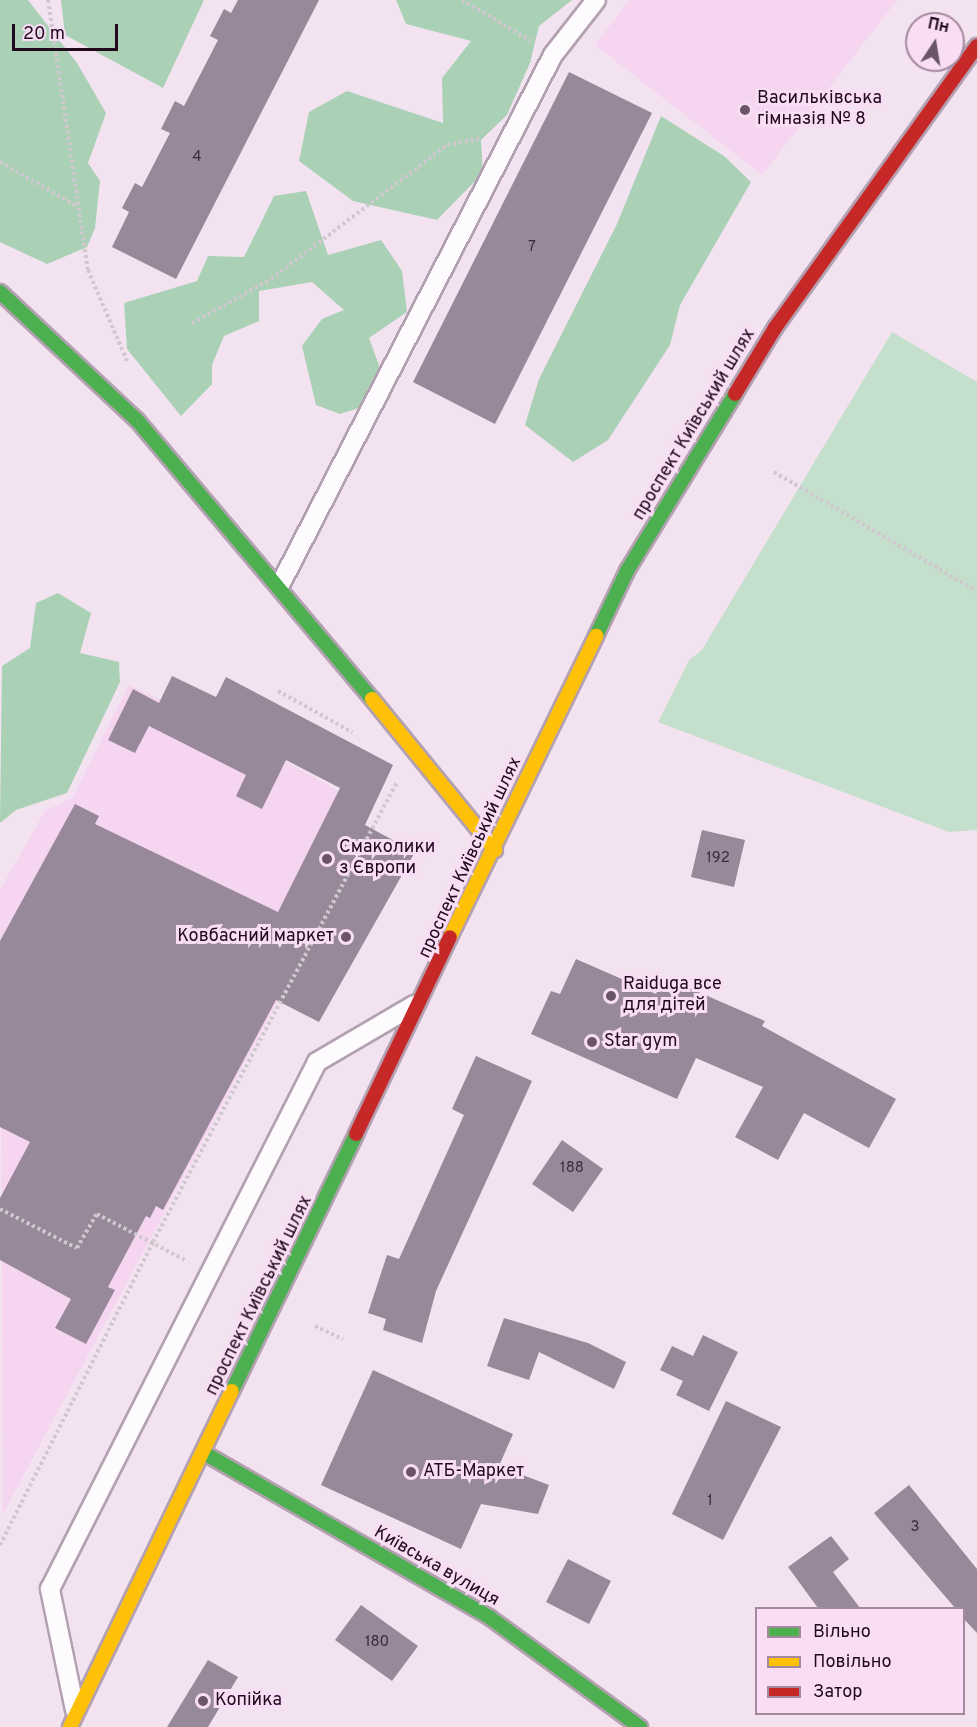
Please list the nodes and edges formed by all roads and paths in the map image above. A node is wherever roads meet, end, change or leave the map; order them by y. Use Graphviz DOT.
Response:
graph roads {
  1 [pos="48,0"];
  2 [pos="462,0"];
  3 [pos="596,0"];
  4 [pos="977,46"];
  5 [pos="553,55"];
  6 [pos="514,132"];
  7 [pos="0,162"];
  8 [pos="78,207"];
  9 [pos="0,292"];
  10 [pos="192,323"];
  11 [pos="129,366"];
  12 [pos="774,472"];
  13 [pos="280,585"];
  14 [pos="977,591"];
  15 [pos="278,691"];
  16 [pos="358,735"];
  17 [pos="402,773"];
  18 [pos="495,850"];
  19 [pos="424,999"];
  20 [pos="0,1209"];
  21 [pos="153,1242"];
  22 [pos="315,1326"];
  23 [pos="343,1340"];
  24 [pos="204,1453"];
  25 [pos="0,1545"];
  26 [pos="73,1720"];
  27 [pos="640,1727"];
  1 -- 8 [label="path"];
  2 -- 5 [label="path"];
  3 -- 5 [label="lane"];
  4 -- 18 [label="main road, проспект Київський шлях"];
  5 -- 6 [label="lane"];
  6 -- 10 [label="path"];
  6 -- 13 [label="lane"];
  7 -- 8 [label="path"];
  8 -- 11 [label="path"];
  9 -- 13 [label="main road"];
  12 -- 14 [label="path"];
  13 -- 18 [label="main road"];
  15 -- 16 [label="path"];
  17 -- 21 [label="path"];
  18 -- 19 [label="main road, проспект Київський шлях"];
  19 -- 24 [label="main road, проспект Київський шлях"];
  19 -- 26 [label="lane"];
  20 -- 21 [label="path"];
  21 -- 25 [label="path"];
  22 -- 23 [label="path"];
  24 -- 26 [label="main road, проспект Київський шлях"];
  24 -- 27 [label="main road, Київська вулиця"];
}
